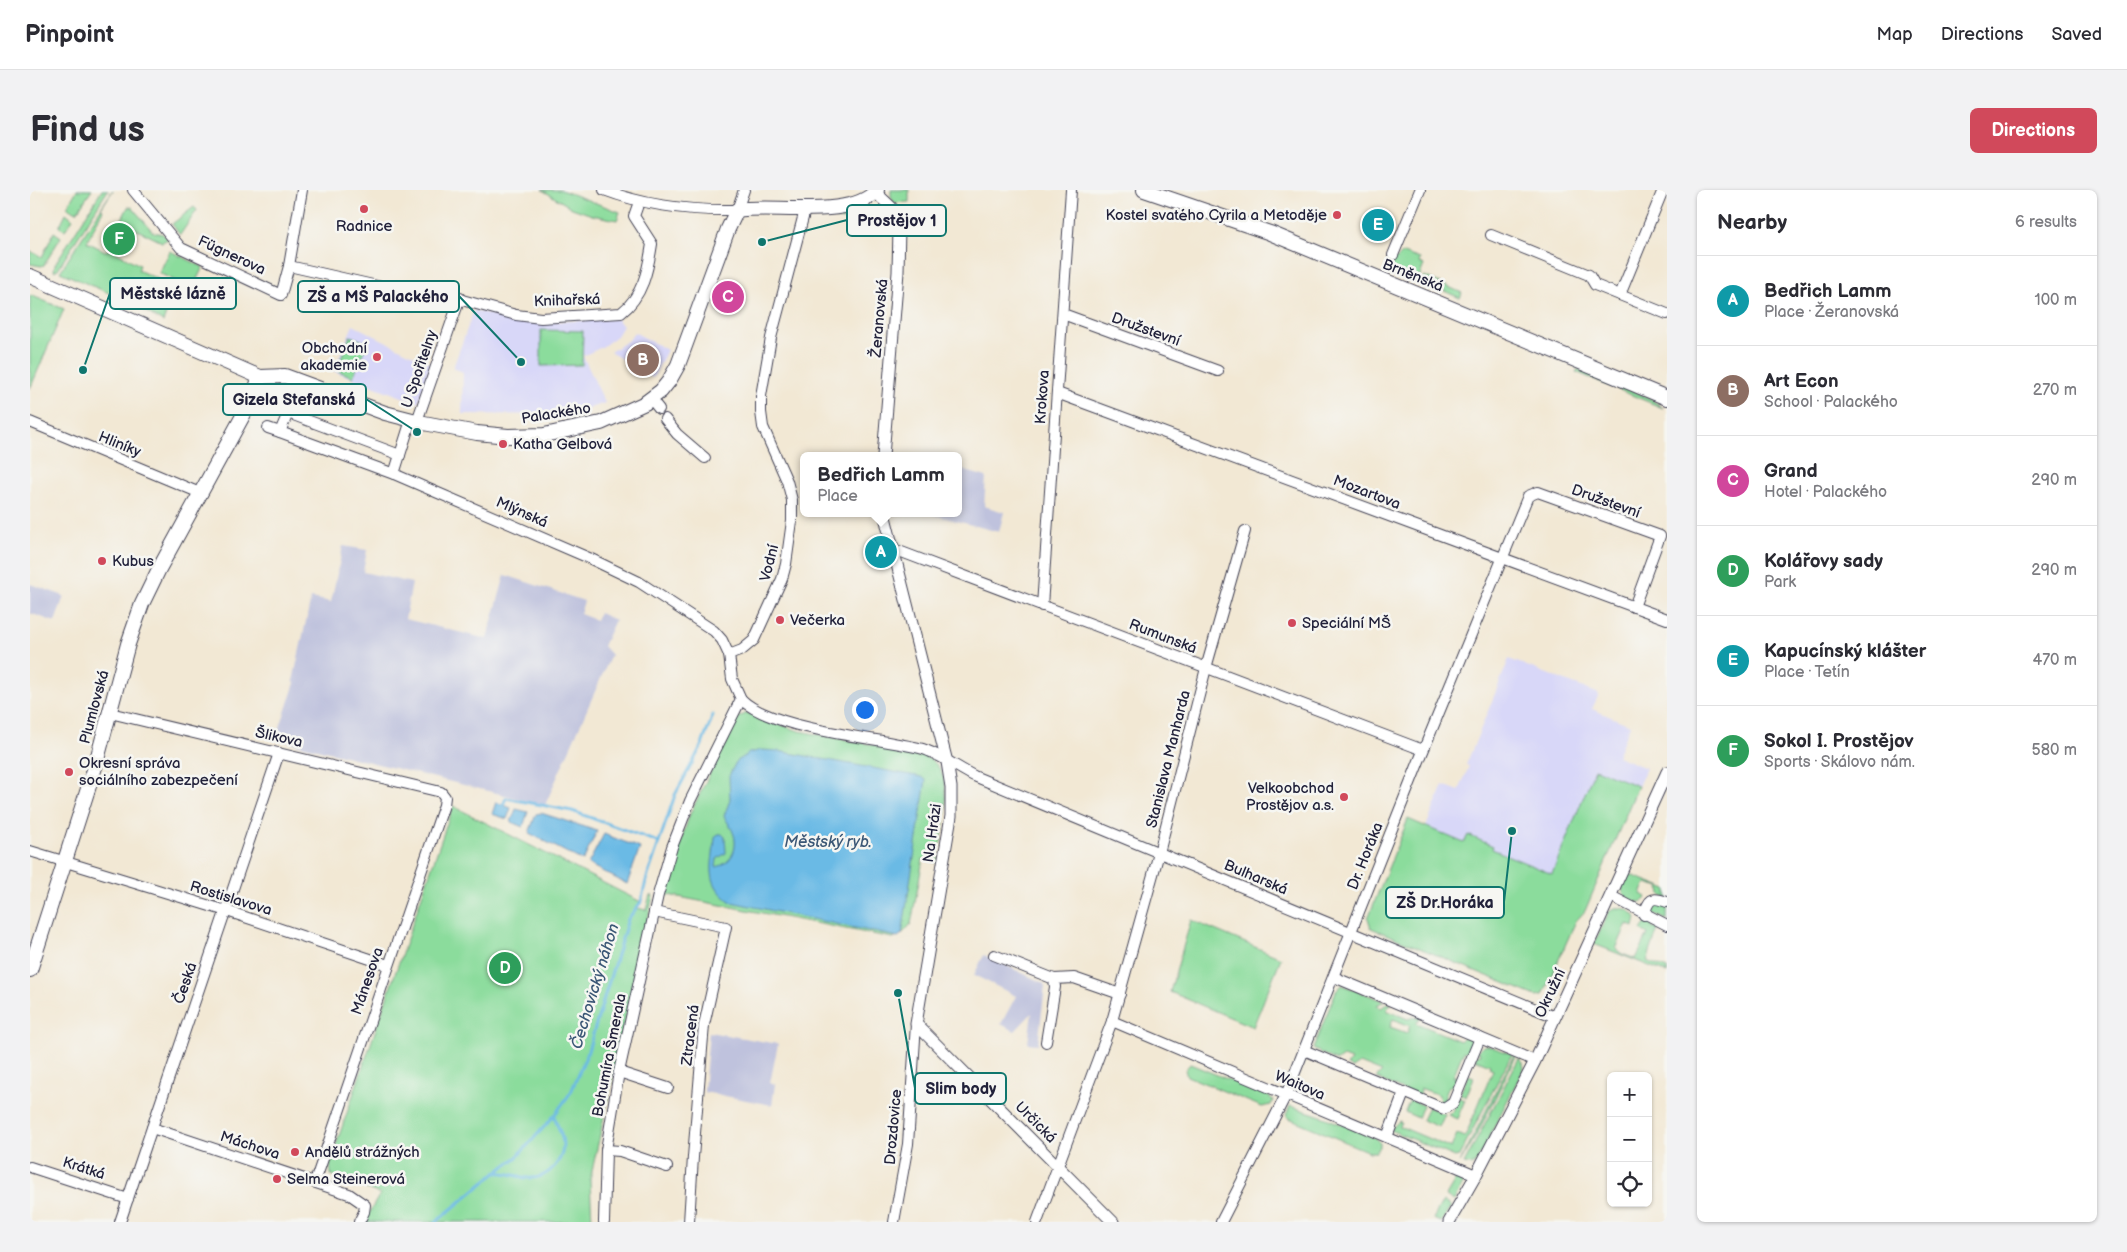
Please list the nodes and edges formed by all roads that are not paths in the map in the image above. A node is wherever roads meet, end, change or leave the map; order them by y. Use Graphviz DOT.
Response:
graph roads {
  1 [pos="133,190"];
  2 [pos="302,190"];
  3 [pos="604,190"];
  4 [pos="744,190"];
  5 [pos="1070,190"];
  6 [pos="1144,190"];
  7 [pos="1420,190"];
  8 [pos="1663,190"];
  9 [pos="876,191"];
  10 [pos="639,202"];
  11 [pos="737,210"];
  12 [pos="805,210"];
  13 [pos="1491,235"];
  14 [pos="1393,254"];
  15 [pos="289,266"];
  16 [pos="30,276"];
  17 [pos="1620,295"];
  18 [pos="460,298"];
  19 [pos="1063,314"];
  20 [pos="1667,314"];
  21 [pos="1218,371"];
  22 [pos="260,376"];
  23 [pos="1057,393"];
  24 [pos="1667,398"];
  25 [pos="665,418"];
  26 [pos="414,421"];
  27 [pos="30,422"];
  28 [pos="268,428"];
  29 [pos="280,432"];
  30 [pos="883,452"];
  31 [pos="400,455"];
  32 [pos="706,458"];
  33 [pos="394,474"];
  34 [pos="200,493"];
  35 [pos="1528,496"];
  36 [pos="885,517"];
  37 [pos="1245,531"];
  38 [pos="891,548"];
  39 [pos="1502,559"];
  40 [pos="1042,606"];
  41 [pos="1634,607"];
  42 [pos="1667,619"];
  43 [pos="729,655"];
  44 [pos="1206,668"];
  45 [pos="741,699"];
  46 [pos="110,713"];
  47 [pos="1424,750"];
  48 [pos="279,753"];
  49 [pos="947,762"];
  50 [pos="1667,772"];
  51 [pos="441,792"];
  52 [pos="30,851"];
  53 [pos="1159,853"];
  54 [pos="64,862"];
  55 [pos="1611,896"];
  56 [pos="1667,902"];
  57 [pos="224,911"];
  58 [pos="654,912"];
  59 [pos="1644,914"];
  60 [pos="1667,925"];
  61 [pos="1351,932"];
  62 [pos="929,945"];
  63 [pos="994,955"];
  64 [pos="388,965"];
  65 [pos="30,970"];
  66 [pos="1334,977"];
  67 [pos="1054,979"];
  68 [pos="1120,994"];
  69 [pos="1555,1017"];
  70 [pos="1112,1022"];
  71 [pos="916,1024"];
  72 [pos="1480,1038"];
  73 [pos="1046,1042"];
  74 [pos="1304,1050"];
  75 [pos="1534,1061"];
  76 [pos="619,1072"];
  77 [pos="668,1088"];
  78 [pos="1404,1093"];
  79 [pos="1286,1095"];
  80 [pos="152,1128"];
  81 [pos="1387,1138"];
  82 [pos="606,1150"];
  83 [pos="1058,1166"];
  84 [pos="30,1167"];
  85 [pos="667,1167"];
  86 [pos="1476,1175"];
  87 [pos="315,1182"];
  88 [pos="128,1199"];
  89 [pos="120,1222"];
  90 [pos="359,1222"];
  91 [pos="604,1222"];
  92 [pos="690,1222"];
  93 [pos="894,1222"];
  94 [pos="1037,1222"];
  95 [pos="1113,1222"];
  96 [pos="1221,1222"];
  97 [pos="1449,1222"];
  1 -- 15 [label="street, Fügnerova"];
  2 -- 15 [label="street"];
  3 -- 10 [label="street"];
  4 -- 11 [label="street"];
  5 -- 19 [label="street, Krokova"];
  6 -- 24 [label="main road, Brněnská"];
  7 -- 14 [label="street"];
  8 -- 17 [label="street"];
  9 -- 12 [label="main road"];
  9 -- 30 [label="street, Žeranovská"];
  10 -- 11 [label="street"];
  10 -- 18 [label="street, Knihařská"];
  11 -- 12 [label="main road"];
  11 -- 26 [label="main road, Palackého"];
  12 -- 43 [label="street, Vodní"];
  13 -- 17 [label="street"];
  15 -- 18 [label="street, Knihařská"];
  16 -- 22 [label="main road"];
  17 -- 20 [label="street"];
  18 -- 26 [label="street, U Spořitelny"];
  19 -- 21 [label="street, Družstevní"];
  19 -- 23 [label="street, Krokova"];
  22 -- 26 [label="main road, Palackého"];
  22 -- 34 [label="main road, Plumlovská"];
  23 -- 39 [label="street, Mozartova"];
  23 -- 40 [label="street, Krokova"];
  25 -- 32 [label="street"];
  26 -- 31 [label="street, U Spořitelny"];
  27 -- 34 [label="street, Hliníky"];
  28 -- 29 [label="street, Mlýnská"];
  29 -- 31 [label="street"];
  29 -- 33 [label="street, Mlýnská"];
  31 -- 33 [label="street, U Spořitelny"];
  33 -- 43 [label="street, Mlýnská"];
  34 -- 46 [label="main road, Plumlovská"];
  35 -- 39 [label="street, Dr. Horáka"];
  35 -- 41 [label="street, Družstevní"];
  36 -- 38 [label="street"];
  37 -- 44 [label="street, Stanislava Manharda"];
  38 -- 40 [label="street, Rumunská"];
  38 -- 49 [label="street"];
  39 -- 41 [label="street, Mozartova"];
  39 -- 47 [label="street, Dr. Horáka"];
  40 -- 44 [label="street, Rumunská"];
  41 -- 42 [label="street, Mozartova"];
  43 -- 45 [label="street"];
  44 -- 47 [label="street, Rumunská"];
  44 -- 53 [label="street, Stanislava Manharda"];
  45 -- 49 [label="street"];
  45 -- 58 [label="street, Bohumíra Šmerala"];
  46 -- 48 [label="street, Šlikova"];
  46 -- 54 [label="main road, Plumlovská"];
  47 -- 61 [label="street, Dr. Horáka"];
  48 -- 51 [label="street, Šlikova"];
  48 -- 57 [label="street, Česká"];
  49 -- 53 [label="street, Bulharská"];
  49 -- 62 [label="street, Na Hrázi"];
  50 -- 55 [label="street, Okružní"];
  51 -- 64 [label="street, Mánesova"];
  52 -- 54 [label="street, Rostislavova"];
  53 -- 61 [label="street, Bulharská"];
  53 -- 68 [label="street, Stanislava Manharda"];
  54 -- 57 [label="street, Rostislavova"];
  54 -- 65 [label="main road, Plumlovská"];
  55 -- 59 [label="street"];
  55 -- 69 [label="street, Okružní"];
  56 -- 59 [label="street"];
  57 -- 64 [label="street, Rostislavova"];
  57 -- 80 [label="street, Česká"];
  58 -- 76 [label="street, Bohumíra Šmerala"];
  58 -- 92 [label="street, Ztracená"];
  59 -- 60 [label="street"];
  61 -- 66 [label="street, Dr. Horáka"];
  61 -- 69 [label="street, Bulharská"];
  62 -- 71 [label="street, Drozdovice"];
  63 -- 67 [label="street"];
  64 -- 87 [label="street, Mánesova"];
  66 -- 72 [label="street"];
  66 -- 74 [label="street, Dr. Horáka"];
  67 -- 68 [label="street"];
  67 -- 73 [label="street"];
  68 -- 70 [label="street, Stanislava Manharda"];
  69 -- 75 [label="street, Okružní"];
  70 -- 79 [label="street, Waitova"];
  70 -- 83 [label="street, Stanislava Manharda"];
  71 -- 83 [label="street, Určická"];
  71 -- 93 [label="street, Drozdovice"];
  72 -- 75 [label="street"];
  72 -- 78 [label="street"];
  74 -- 78 [label="street"];
  74 -- 79 [label="street, Dr. Horáka"];
  75 -- 86 [label="street, Okružní"];
  76 -- 77 [label="street"];
  76 -- 82 [label="street, Bohumíra Šmerala"];
  78 -- 81 [label="street"];
  79 -- 81 [label="street, Waitova"];
  79 -- 96 [label="street, Dr. Horáka"];
  80 -- 87 [label="street, Máchova"];
  80 -- 88 [label="street, Česká"];
  81 -- 86 [label="street, Waitova"];
  82 -- 85 [label="street"];
  82 -- 91 [label="street, Bohumíra Šmerala"];
  83 -- 94 [label="street, Stanislava Manharda"];
  83 -- 95 [label="street, Určická"];
  84 -- 88 [label="street, Krátká"];
  86 -- 97 [label="street, Okružní"];
  87 -- 90 [label="street, Máchova"];
  88 -- 89 [label="street, Česká"];
}
